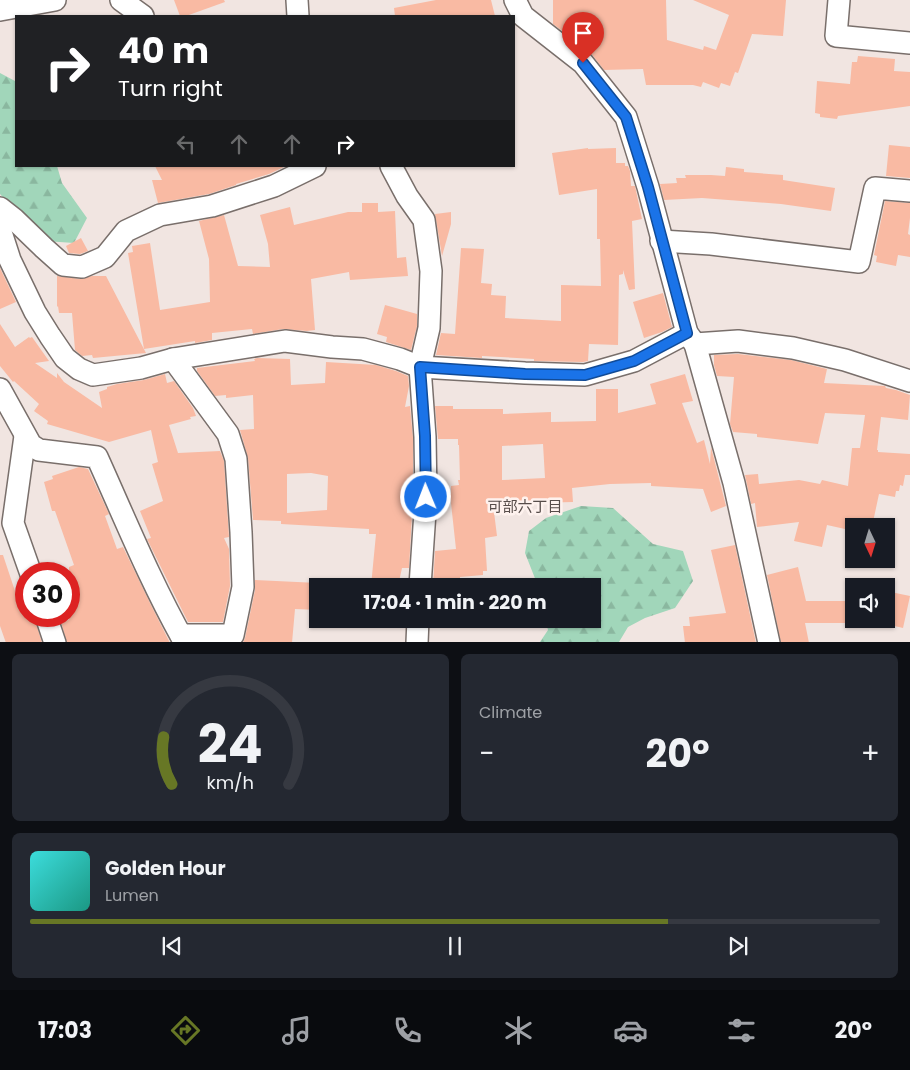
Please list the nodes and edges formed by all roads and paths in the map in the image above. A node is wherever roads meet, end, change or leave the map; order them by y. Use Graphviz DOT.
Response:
graph roads {
  1 [pos="55,0"];
  2 [pos="121,0"];
  3 [pos="297,0"];
  4 [pos="515,0"];
  5 [pos="839,0"];
  6 [pos="0,10"];
  7 [pos="142,15"];
  8 [pos="298,15"];
  9 [pos="910,43"];
  10 [pos="313,167"];
  11 [pos="392,167"];
  12 [pos="910,191"];
  13 [pos="0,208"];
  14 [pos="0,229"];
  15 [pos="661,241"];
  16 [pos="691,338"];
  17 [pos="174,359"];
  18 [pos="420,367"];
  19 [pos="910,381"];
  20 [pos="0,388"];
  21 [pos="25,436"];
  22 [pos="27,562"];
  23 [pos="421,578"];
  24 [pos="50,627"];
  25 [pos="418,628"];
  26 [pos="183,639"];
  27 [pos="55,642"];
  28 [pos="417,642"];
  29 [pos="769,642"];
  1 -- 6 [label="street"];
  2 -- 7 [label="street"];
  3 -- 8 [label="street"];
  4 -- 15 [label="street"];
  5 -- 9 [label="street"];
  10 -- 13 [label="street"];
  11 -- 18 [label="street"];
  12 -- 15 [label="street"];
  14 -- 17 [label="street"];
  15 -- 16 [label="street"];
  16 -- 18 [label="street"];
  16 -- 19 [label="street"];
  16 -- 29 [label="street"];
  17 -- 18 [label="street"];
  17 -- 26 [label="street"];
  18 -- 23 [label="street"];
  20 -- 21 [label="street"];
  21 -- 22 [label="street"];
  21 -- 26 [label="street"];
  24 -- 27 [label="street"];
  25 -- 28 [label="street"];
}
